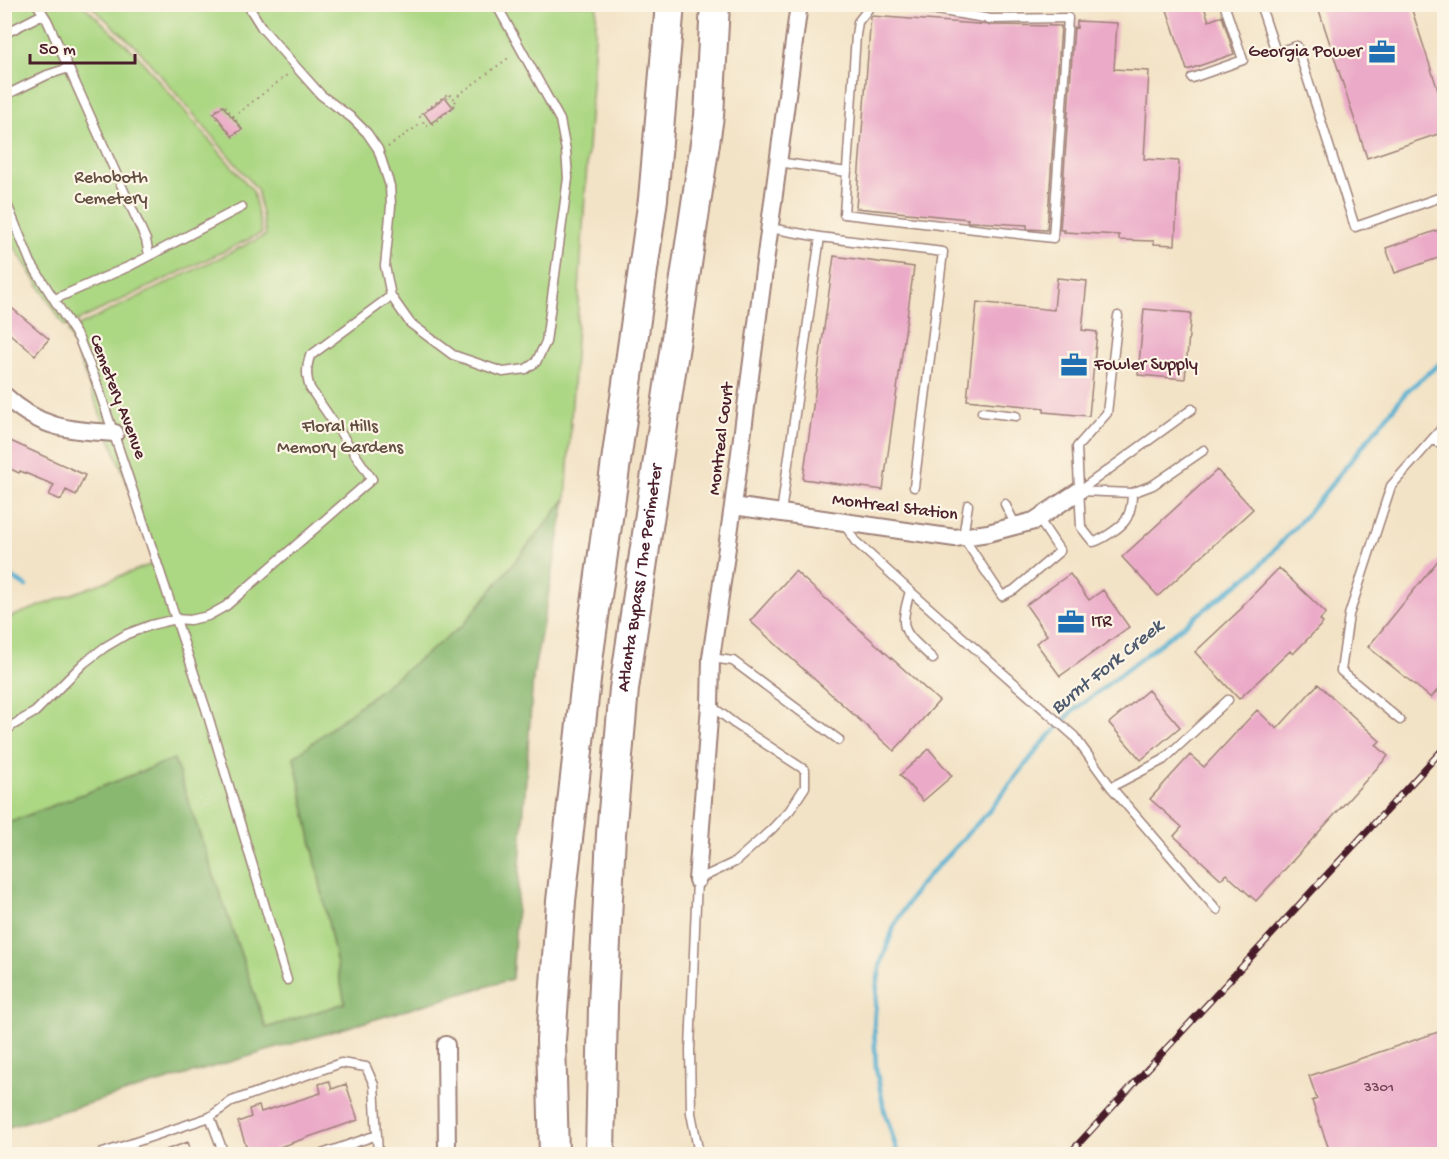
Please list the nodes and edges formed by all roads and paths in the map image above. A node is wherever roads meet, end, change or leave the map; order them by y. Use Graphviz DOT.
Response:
graph roads {
  1 [pos="37,4"];
  2 [pos="248,4"];
  3 [pos="496,4"];
  4 [pos="663,4"];
  5 [pos="670,4"];
  6 [pos="715,4"];
  7 [pos="799,4"];
  8 [pos="872,4"];
  9 [pos="900,4"];
  10 [pos="1224,4"];
  11 [pos="1260,4"];
  12 [pos="43,14"];
  13 [pos="4,34"];
  14 [pos="665,48"];
  15 [pos="520,49"];
  16 [pos="69,68"];
  17 [pos="297,68"];
  18 [pos="1192,78"];
  19 [pos="4,96"];
  20 [pos="453,99"];
  21 [pos="233,117"];
  22 [pos="423,122"];
  23 [pos="379,154"];
  24 [pos="778,162"];
  25 [pos="847,172"];
  26 [pos="1444,196"];
  27 [pos="4,197"];
  28 [pos="242,207"];
  29 [pos="770,228"];
  30 [pos="820,237"];
  31 [pos="149,255"];
  32 [pos="391,296"];
  33 [pos="55,299"];
  34 [pos="1118,316"];
  35 [pos="4,395"];
  36 [pos="1192,410"];
  37 [pos="982,412"];
  38 [pos="1016,416"];
  39 [pos="1444,426"];
  40 [pos="115,433"];
  41 [pos="1433,439"];
  42 [pos="1444,447"];
  43 [pos="1204,450"];
  44 [pos="914,487"];
  45 [pos="1079,491"];
  46 [pos="1132,493"];
  47 [pos="1005,504"];
  48 [pos="968,505"];
  49 [pos="733,506"];
  50 [pos="781,513"];
  51 [pos="1038,518"];
  52 [pos="844,522"];
  53 [pos="1016,526"];
  54 [pos="963,537"];
  55 [pos="910,591"];
  56 [pos="176,618"];
  57 [pos="711,658"];
  58 [pos="933,658"];
  59 [pos="1228,700"];
  60 [pos="710,705"];
  61 [pos="1400,720"];
  62 [pos="9,726"];
  63 [pos="4,733"];
  64 [pos="839,740"];
  65 [pos="1111,787"];
  66 [pos="697,880"];
  67 [pos="1217,910"];
  68 [pos="287,980"];
  69 [pos="446,1045"];
  70 [pos="210,1117"];
  71 [pos="377,1135"];
  72 [pos="100,1155"];
  73 [pos="224,1155"];
  74 [pos="322,1155"];
  75 [pos="378,1155"];
  76 [pos="447,1155"];
  77 [pos="554,1155"];
  78 [pos="600,1155"];
  79 [pos="699,1155"];
  1 -- 12 [label="lane"];
  2 -- 17 [label="lane"];
  3 -- 15 [label="lane"];
  4 -- 14 [label="highway"];
  5 -- 14 [label="highway"];
  6 -- 78 [label="highway, Atlanta Bypass / The Perimeter"];
  7 -- 24 [label="street, Montreal Court"];
  8 -- 25 [label="lane"];
  9 -- 25 [label="lane"];
  10 -- 18 [label="lane"];
  11 -- 26 [label="lane"];
  12 -- 13 [label="lane"];
  12 -- 16 [label="lane"];
  14 -- 77 [label="highway"];
  15 -- 20 [label="path"];
  15 -- 32 [label="lane"];
  16 -- 19 [label="lane"];
  16 -- 31 [label="lane"];
  17 -- 21 [label="path"];
  17 -- 23 [label="lane"];
  20 -- 22 [label="path"];
  20 -- 22 [label="path"];
  21 -- 21 [label="path"];
  22 -- 23 [label="path"];
  23 -- 32 [label="lane"];
  24 -- 25 [label="lane"];
  24 -- 29 [label="street, Montreal Court"];
  27 -- 33 [label="lane, Cemetery Avenue"];
  28 -- 31 [label="lane"];
  29 -- 30 [label="lane"];
  29 -- 49 [label="street, Montreal Court"];
  30 -- 44 [label="lane"];
  30 -- 50 [label="lane"];
  31 -- 33 [label="lane"];
  32 -- 56 [label="lane"];
  33 -- 40 [label="lane, Cemetery Avenue"];
  34 -- 45 [label="lane"];
  35 -- 40 [label="street"];
  36 -- 45 [label="lane"];
  37 -- 38 [label="lane"];
  39 -- 41 [label="lane"];
  40 -- 56 [label="lane, Cemetery Avenue"];
  41 -- 42 [label="lane"];
  41 -- 61 [label="lane"];
  43 -- 46 [label="lane"];
  45 -- 46 [label="lane"];
  45 -- 46 [label="lane"];
  45 -- 51 [label="street, Montreal Station"];
  47 -- 53 [label="lane"];
  48 -- 54 [label="lane"];
  49 -- 50 [label="street, Montreal Station"];
  49 -- 57 [label="street, Montreal Court"];
  50 -- 52 [label="street, Montreal Station"];
  51 -- 53 [label="street, Montreal Station"];
  51 -- 54 [label="lane"];
  52 -- 54 [label="street, Montreal Station"];
  52 -- 55 [label="lane"];
  53 -- 54 [label="street, Montreal Station"];
  55 -- 58 [label="lane"];
  55 -- 65 [label="lane"];
  56 -- 62 [label="lane"];
  56 -- 68 [label="lane, Cemetery Avenue"];
  57 -- 60 [label="street, Montreal Court"];
  57 -- 64 [label="lane"];
  59 -- 65 [label="lane"];
  60 -- 66 [label="street, Montreal Court"];
  60 -- 66 [label="lane"];
  62 -- 63 [label="lane"];
  65 -- 67 [label="lane"];
  66 -- 79 [label="lane"];
  69 -- 76 [label="street"];
  70 -- 71 [label="lane"];
  70 -- 72 [label="lane"];
  70 -- 73 [label="lane"];
  71 -- 74 [label="lane"];
  71 -- 75 [label="lane"];
}
